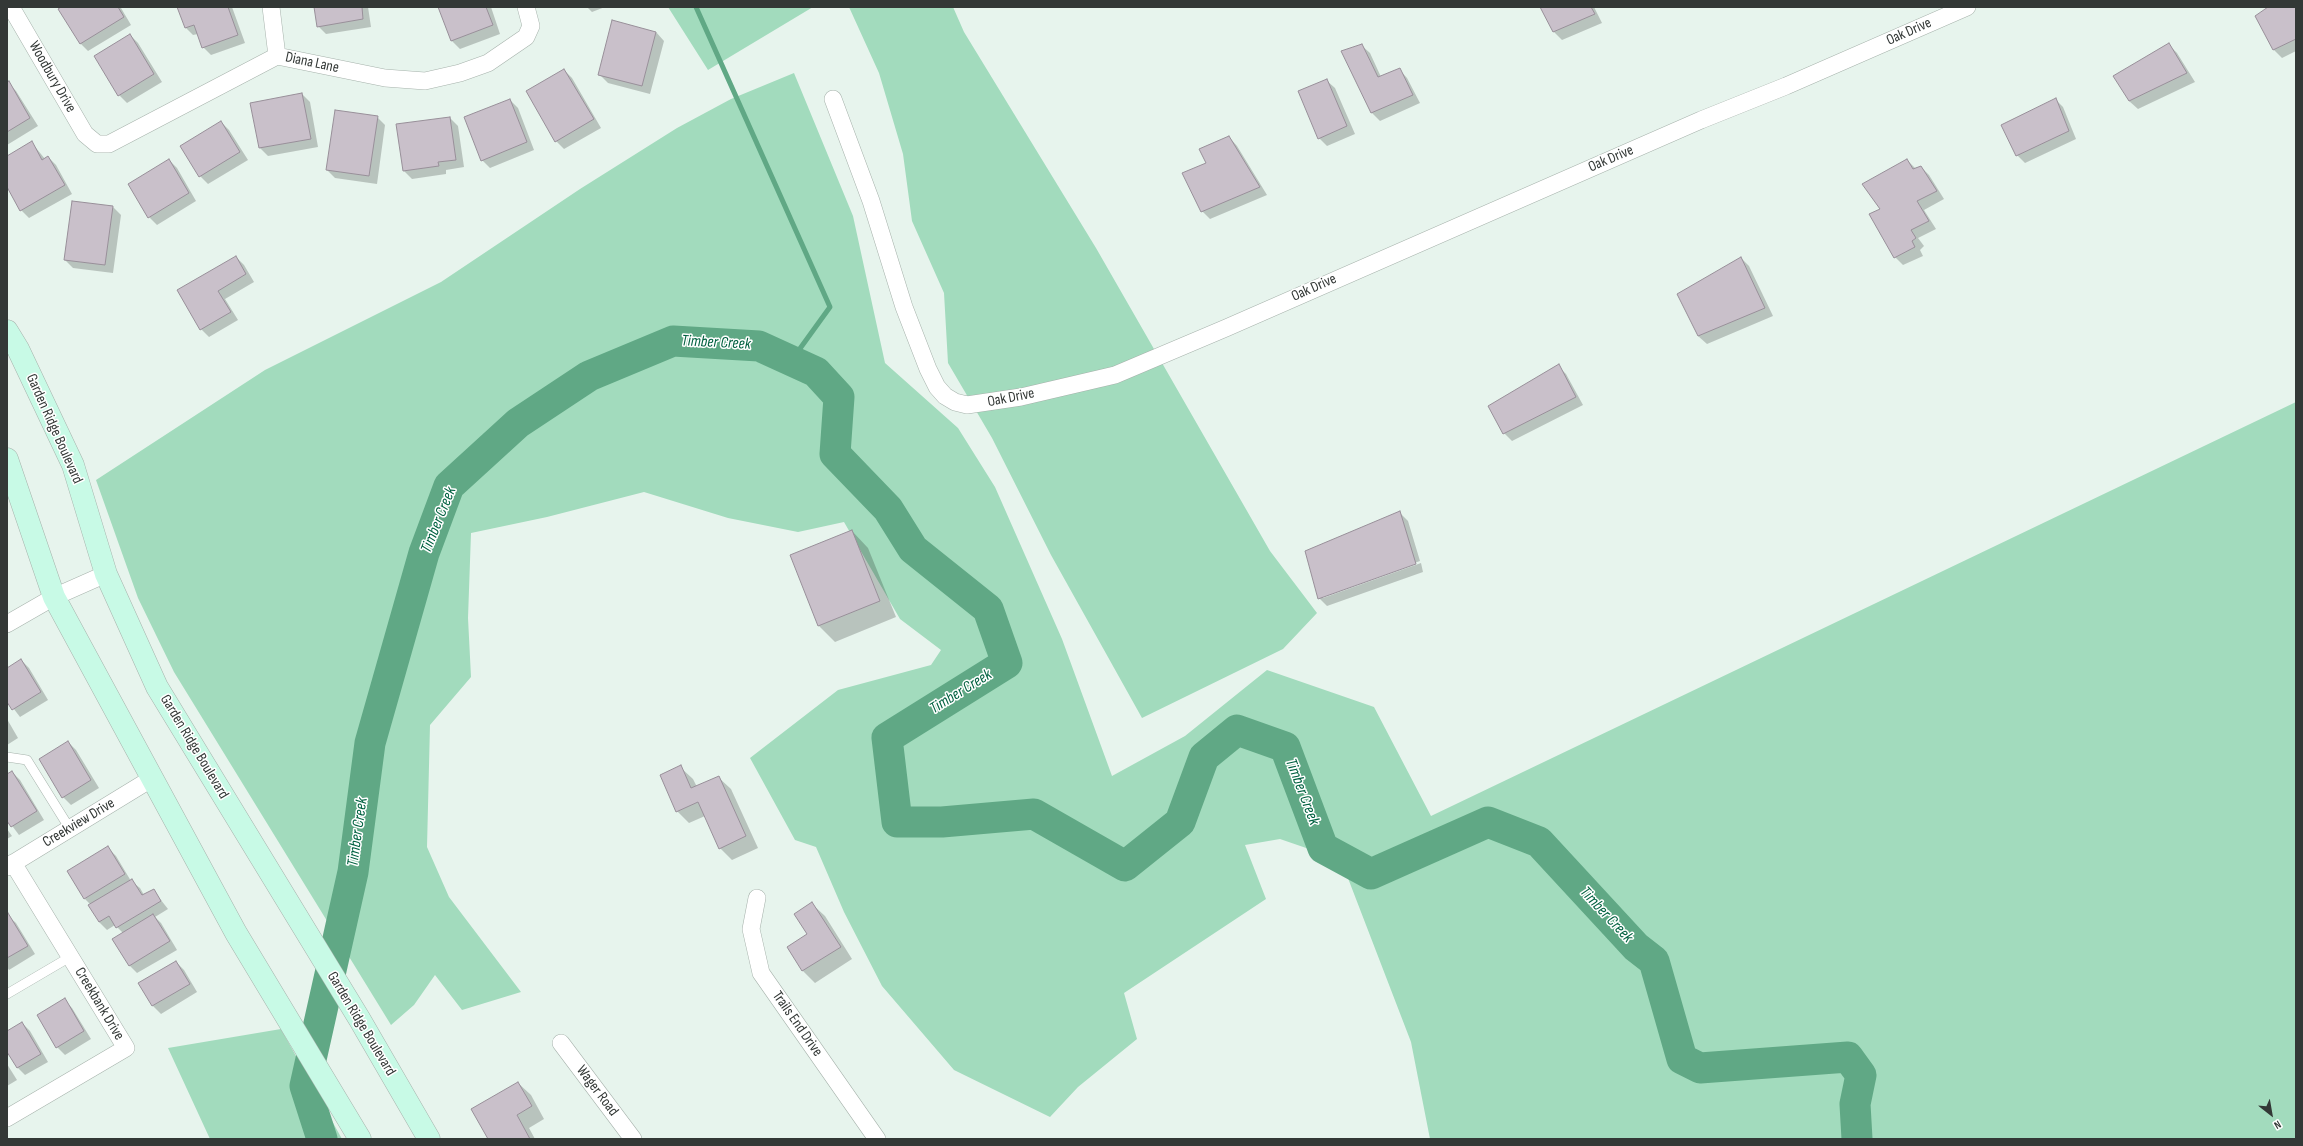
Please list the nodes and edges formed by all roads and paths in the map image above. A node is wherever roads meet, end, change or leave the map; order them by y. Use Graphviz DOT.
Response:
graph roads {
  1 [pos="11,7"];
  2 [pos="271,7"];
  3 [pos="526,7"];
  4 [pos="1967,7"];
  5 [pos="1947,11"];
  6 [pos="276,56"];
  7 [pos="833,99"];
  8 [pos="97,144"];
  9 [pos="7,331"];
  10 [pos="7,459"];
  11 [pos="106,574"];
  12 [pos="54,597"];
  13 [pos="7,624"];
  14 [pos="7,757"];
  15 [pos="151,779"];
  16 [pos="70,829"];
  17 [pos="10,865"];
  18 [pos="757,898"];
  19 [pos="70,957"];
  20 [pos="7,994"];
  21 [pos="561,1043"];
  22 [pos="7,1118"];
  23 [pos="360,1139"];
  24 [pos="429,1139"];
  25 [pos="633,1139"];
  26 [pos="877,1139"];
  1 -- 8 [label="street, Woodbury Drive"];
  2 -- 6 [label="street"];
  3 -- 6 [label="street, Diana Lane"];
  4 -- 5 [label="street, Oak Drive"];
  5 -- 7 [label="street, Oak Drive"];
  6 -- 8 [label="street, Diana Lane"];
  9 -- 11 [label="main road, Garden Ridge Boulevard"];
  10 -- 12 [label="main road"];
  11 -- 12 [label="street"];
  11 -- 24 [label="main road, Garden Ridge Boulevard"];
  12 -- 13 [label="street"];
  12 -- 15 [label="main road"];
  14 -- 16 [label="lane"];
  15 -- 16 [label="street, Creekview Drive"];
  15 -- 23 [label="main road"];
  16 -- 17 [label="street, Creekview Drive"];
  17 -- 19 [label="street, Creekbank Drive"];
  18 -- 26 [label="street, Trails End Drive"];
  19 -- 20 [label="lane"];
  19 -- 22 [label="street, Creekbank Drive"];
  21 -- 25 [label="street, Wager Road"];
}
